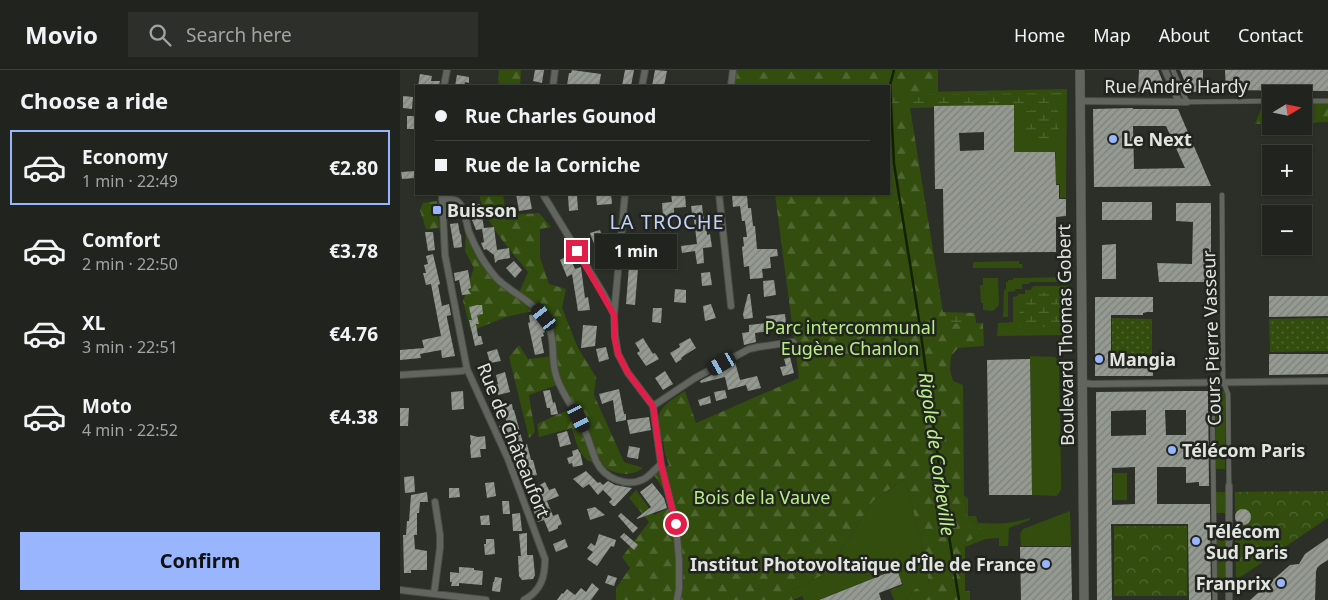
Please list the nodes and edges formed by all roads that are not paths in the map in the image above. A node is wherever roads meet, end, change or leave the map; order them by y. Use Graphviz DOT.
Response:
graph roads {
  1 [pos="447,70"];
  2 [pos="555,70"];
  3 [pos="645,70"];
  4 [pos="733,70"];
  5 [pos="1080,70"];
  6 [pos="1165,70"];
  7 [pos="1174,70"];
  8 [pos="444,85"];
  9 [pos="552,85"];
  10 [pos="642,85"];
  11 [pos="731,85"];
  12 [pos="1080,101"];
  13 [pos="1262,101"];
  14 [pos="1312,101"];
  15 [pos="1328,101"];
  16 [pos="1179,102"];
  17 [pos="1187,102"];
  18 [pos="544,195"];
  19 [pos="625,195"];
  20 [pos="719,195"];
  21 [pos="1222,195"];
  22 [pos="442,196"];
  23 [pos="730,306"];
  24 [pos="614,315"];
  25 [pos="793,342"];
  26 [pos="467,369"];
  27 [pos="400,375"];
  28 [pos="1212,381"];
  29 [pos="1223,381"];
  30 [pos="1328,381"];
  31 [pos="1082,383"];
  32 [pos="653,406"];
  33 [pos="661,464"];
  34 [pos="1229,486"];
  35 [pos="435,502"];
  36 [pos="400,590"];
  37 [pos="434,594"];
  38 [pos="486,600"];
  39 [pos="524,600"];
  40 [pos="677,600"];
  41 [pos="1084,600"];
  42 [pos="1215,600"];
  43 [pos="1229,600"];
  1 -- 8 [label="street"];
  2 -- 9 [label="street"];
  3 -- 10 [label="street"];
  4 -- 11 [label="street"];
  5 -- 12 [label="main road, Boulevard Thomas Gobert"];
  6 -- 16 [label="street"];
  7 -- 17 [label="street"];
  12 -- 16 [label="street, Rue André Hardy"];
  12 -- 31 [label="main road, Boulevard Thomas Gobert"];
  13 -- 17 [label="street, Rue André Hardy"];
  14 -- 15 [label="street"];
  16 -- 17 [label="street, Rue André Hardy"];
  18 -- 24 [label="street"];
  19 -- 24 [label="street"];
  20 -- 23 [label="street"];
  21 -- 29 [label="street, Cours Pierre Vasseur"];
  22 -- 26 [label="street, Rue de Châteaufort"];
  22 -- 33 [label="street"];
  24 -- 32 [label="street"];
  25 -- 32 [label="street"];
  26 -- 27 [label="street"];
  26 -- 39 [label="street, Rue de Châteaufort"];
  28 -- 29 [label="street"];
  28 -- 31 [label="street"];
  28 -- 42 [label="street"];
  29 -- 30 [label="street"];
  29 -- 34 [label="street, Cours Pierre Vasseur"];
  31 -- 41 [label="main road, Boulevard Thomas Gobert"];
  32 -- 33 [label="street"];
  33 -- 40 [label="street"];
  34 -- 43 [label="street, Cours Pierre Vasseur"];
  35 -- 37 [label="street"];
  36 -- 37 [label="street"];
  37 -- 38 [label="street"];
}
